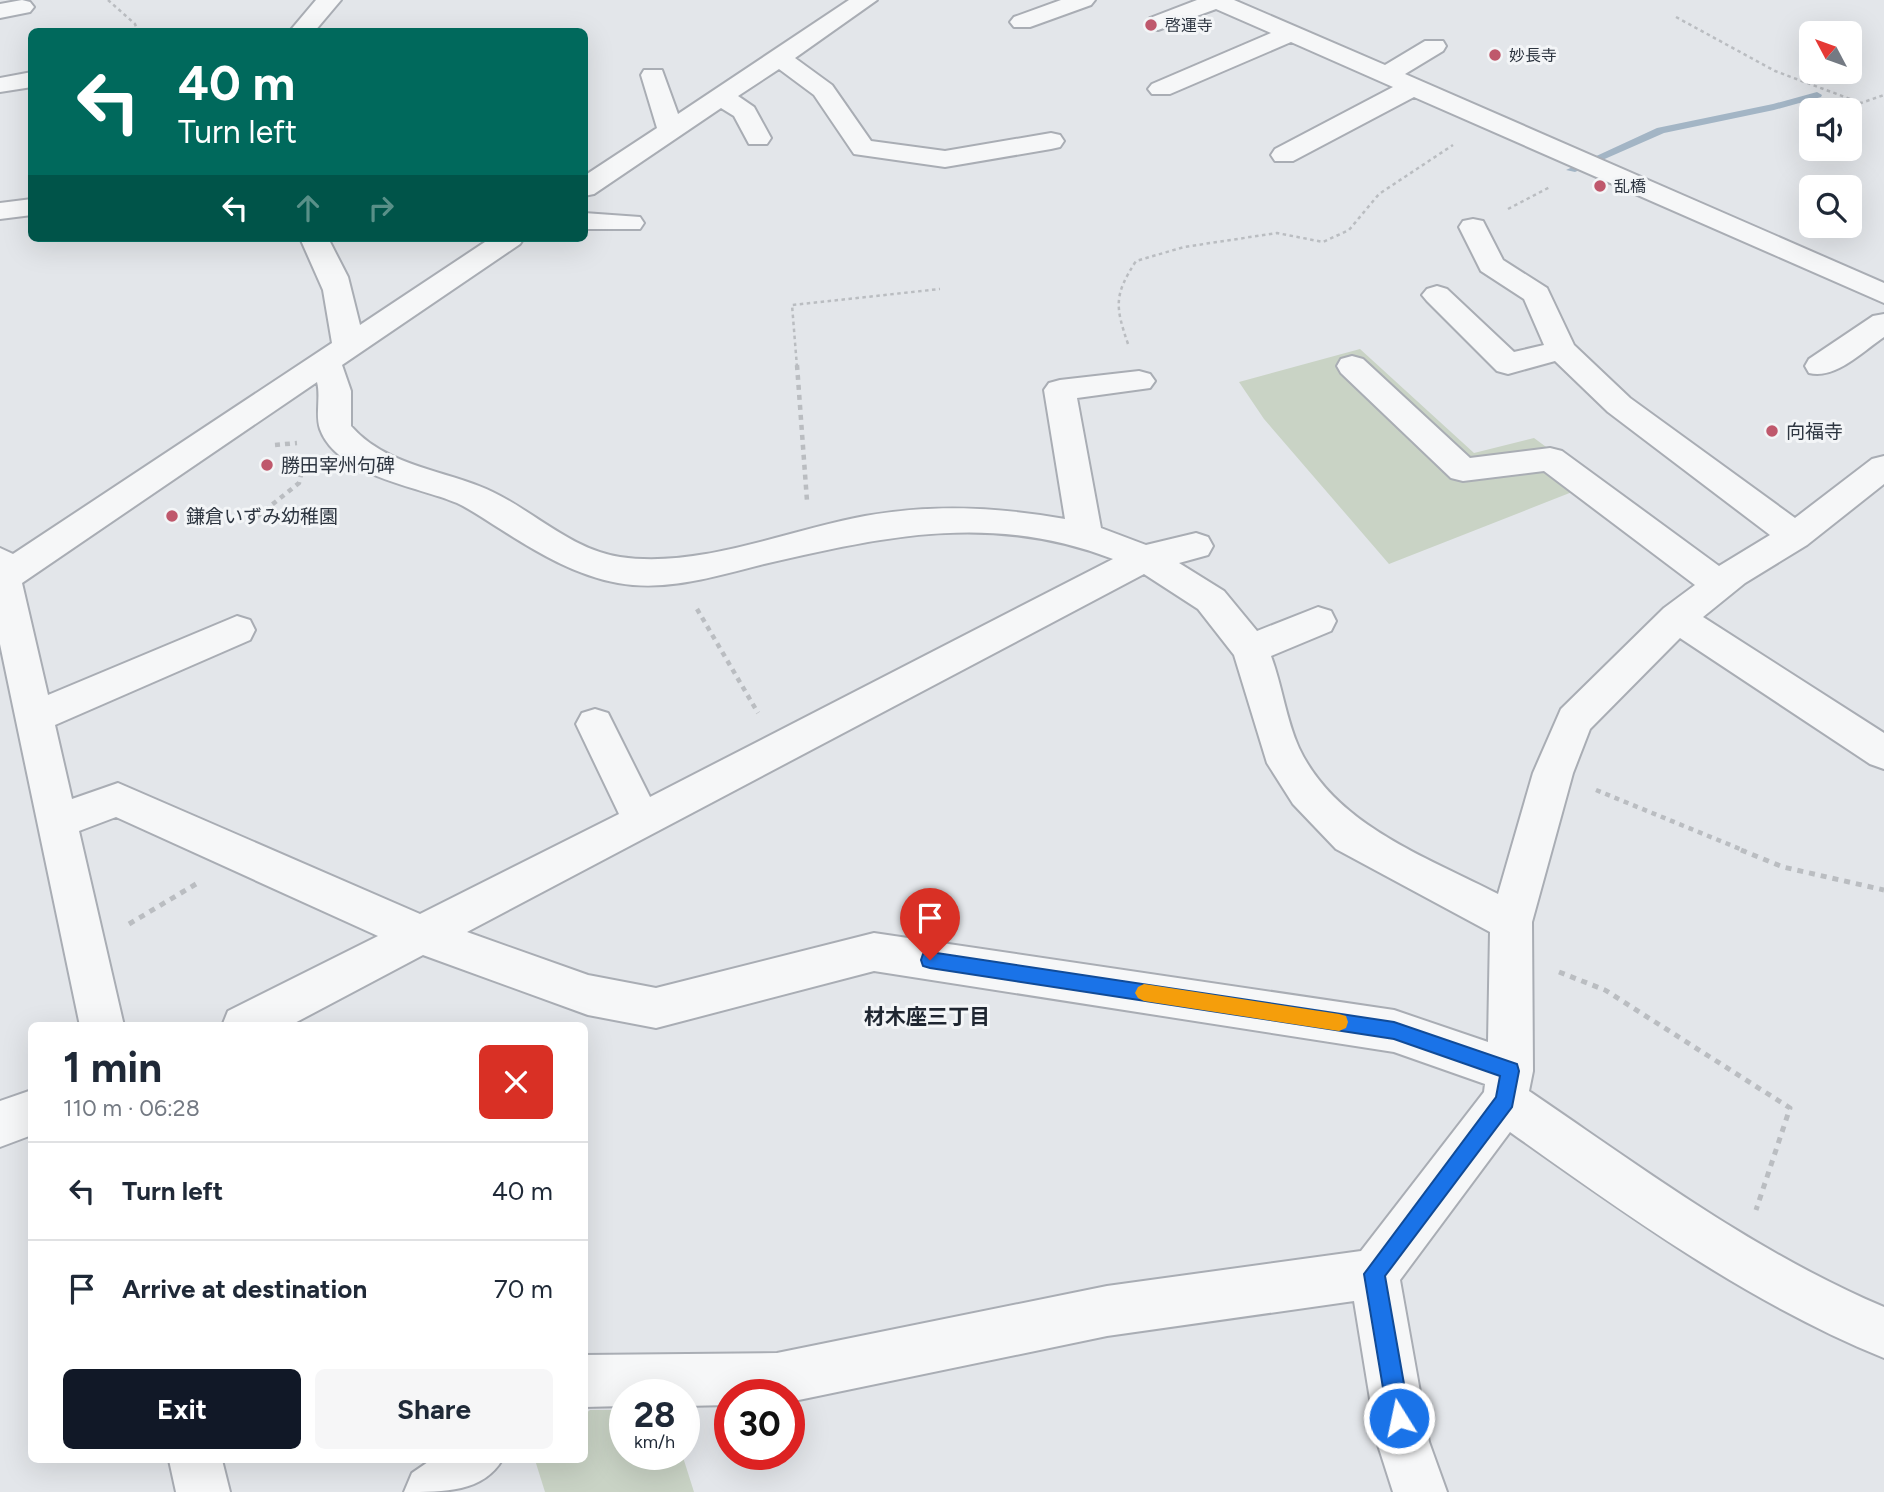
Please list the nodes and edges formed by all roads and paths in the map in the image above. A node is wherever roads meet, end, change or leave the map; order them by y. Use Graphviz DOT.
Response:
graph roads {
  1 [pos="108,0"];
  2 [pos="329,0"];
  3 [pos="866,0"];
  4 [pos="1083,0"];
  5 [pos="1231,3"];
  6 [pos="1675,17"];
  7 [pos="1022,22"];
  8 [pos="1158,23"];
  9 [pos="136,28"];
  10 [pos="304,28"];
  11 [pos="1290,34"];
  12 [pos="1434,46"];
  13 [pos="780,58"];
  14 [pos="653,75"];
  15 [pos="1385,75"];
  16 [pos="28,80"];
  17 [pos="0,85"];
  18 [pos="1413,88"];
  19 [pos="1161,89"];
  20 [pos="1884,94"];
  21 [pos="721,97"];
  22 [pos="1489,121"];
  23 [pos="990,125"];
  24 [pos="671,131"];
  25 [pos="758,138"];
  26 [pos="1051,141"];
  27 [pos="1005,149"];
  28 [pos="1284,155"];
  29 [pos="1589,166"];
  30 [pos="588,185"];
  31 [pos="28,208"];
  32 [pos="0,211"];
  33 [pos="588,221"];
  34 [pos="630,223"];
  35 [pos="1473,227"];
  36 [pos="316,242"];
  37 [pos="504,242"];
  38 [pos="940,289"];
  39 [pos="1884,294"];
  40 [pos="1437,295"];
  41 [pos="1884,323"];
  42 [pos="1561,350"];
  43 [pos="336,354"];
  44 [pos="1352,366"];
  45 [pos="1820,366"];
  46 [pos="1139,381"];
  47 [pos="335,428"];
  48 [pos="1884,467"];
  49 [pos="249,523"];
  50 [pos="1085,535"];
  51 [pos="1795,536"];
  52 [pos="809,541"];
  53 [pos="1196,546"];
  54 [pos="1145,558"];
  55 [pos="666,572"];
  56 [pos="1,573"];
  57 [pos="1720,584"];
  58 [pos="1677,618"];
  59 [pos="1318,621"];
  60 [pos="237,630"];
  61 [pos="1250,649"];
  62 [pos="33,718"];
  63 [pos="595,724"];
  64 [pos="780,750"];
  65 [pos="1884,753"];
  66 [pos="1553,774"];
  67 [pos="58,821"];
  68 [pos="642,821"];
  69 [pos="242,856"];
  70 [pos="1884,890"];
  71 [pos="421,935"];
  72 [pos="1511,938"];
  73 [pos="86,950"];
  74 [pos="101,1022"];
  75 [pos="252,1022"];
  76 [pos="1508,1086"];
  77 [pos="28,1114"];
  78 [pos="0,1124"];
  79 [pos="1740,1260"];
  80 [pos="1374,1274"];
  81 [pos="1884,1333"];
  82 [pos="588,1381"];
  83 [pos="197,1463"];
  84 [pos="471,1463"];
  85 [pos="203,1492"];
  86 [pos="431,1492"];
  87 [pos="1420,1492"];
  1 -- 9 [label="path"];
  2 -- 10 [label="street"];
  3 -- 13 [label="street"];
  4 -- 7 [label="street"];
  5 -- 8 [label="street"];
  5 -- 11 [label="street"];
  6 -- 20 [label="path"];
  11 -- 15 [label="street"];
  11 -- 19 [label="street"];
  12 -- 15 [label="street"];
  13 -- 21 [label="street"];
  13 -- 27 [label="street"];
  14 -- 24 [label="street"];
  15 -- 18 [label="street"];
  16 -- 17 [label="street"];
  18 -- 22 [label="street"];
  18 -- 28 [label="street"];
  21 -- 24 [label="street"];
  21 -- 25 [label="street"];
  22 -- 29 [label="street"];
  22 -- 46 [label="path"];
  23 -- 27 [label="street"];
  24 -- 30 [label="street"];
  26 -- 27 [label="street"];
  29 -- 35 [label="path"];
  29 -- 39 [label="street"];
  31 -- 32 [label="street"];
  33 -- 34 [label="street"];
  35 -- 42 [label="street"];
  36 -- 43 [label="street"];
  37 -- 43 [label="street"];
  38 -- 52 [label="path"];
  40 -- 42 [label="street"];
  41 -- 45 [label="street"];
  42 -- 51 [label="street"];
  43 -- 47 [label="street"];
  43 -- 56 [label="street"];
  44 -- 57 [label="street"];
  46 -- 50 [label="street"];
  47 -- 49 [label="path"];
  47 -- 55 [label="street"];
  48 -- 51 [label="street"];
  50 -- 52 [label="street"];
  50 -- 54 [label="street"];
  51 -- 57 [label="street"];
  52 -- 55 [label="street"];
  53 -- 54 [label="street"];
  54 -- 61 [label="street"];
  54 -- 64 [label="street"];
  55 -- 64 [label="path"];
  56 -- 62 [label="street"];
  57 -- 58 [label="street"];
  58 -- 65 [label="street"];
  58 -- 66 [label="street"];
  59 -- 61 [label="street"];
  60 -- 62 [label="street"];
  61 -- 72 [label="street"];
  62 -- 67 [label="street"];
  63 -- 68 [label="street"];
  64 -- 68 [label="street"];
  66 -- 70 [label="path"];
  66 -- 72 [label="street"];
  67 -- 69 [label="street"];
  67 -- 73 [label="street"];
  68 -- 71 [label="street"];
  69 -- 71 [label="street"];
  69 -- 73 [label="path"];
  71 -- 75 [label="street"];
  71 -- 76 [label="street"];
  72 -- 76 [label="street"];
  72 -- 79 [label="path"];
  73 -- 74 [label="street"];
  76 -- 79 [label="street"];
  76 -- 80 [label="street"];
  77 -- 78 [label="street"];
  79 -- 81 [label="street"];
  80 -- 82 [label="street"];
  80 -- 87 [label="street"];
  83 -- 85 [label="street"];
  84 -- 86 [label="street"];
}
